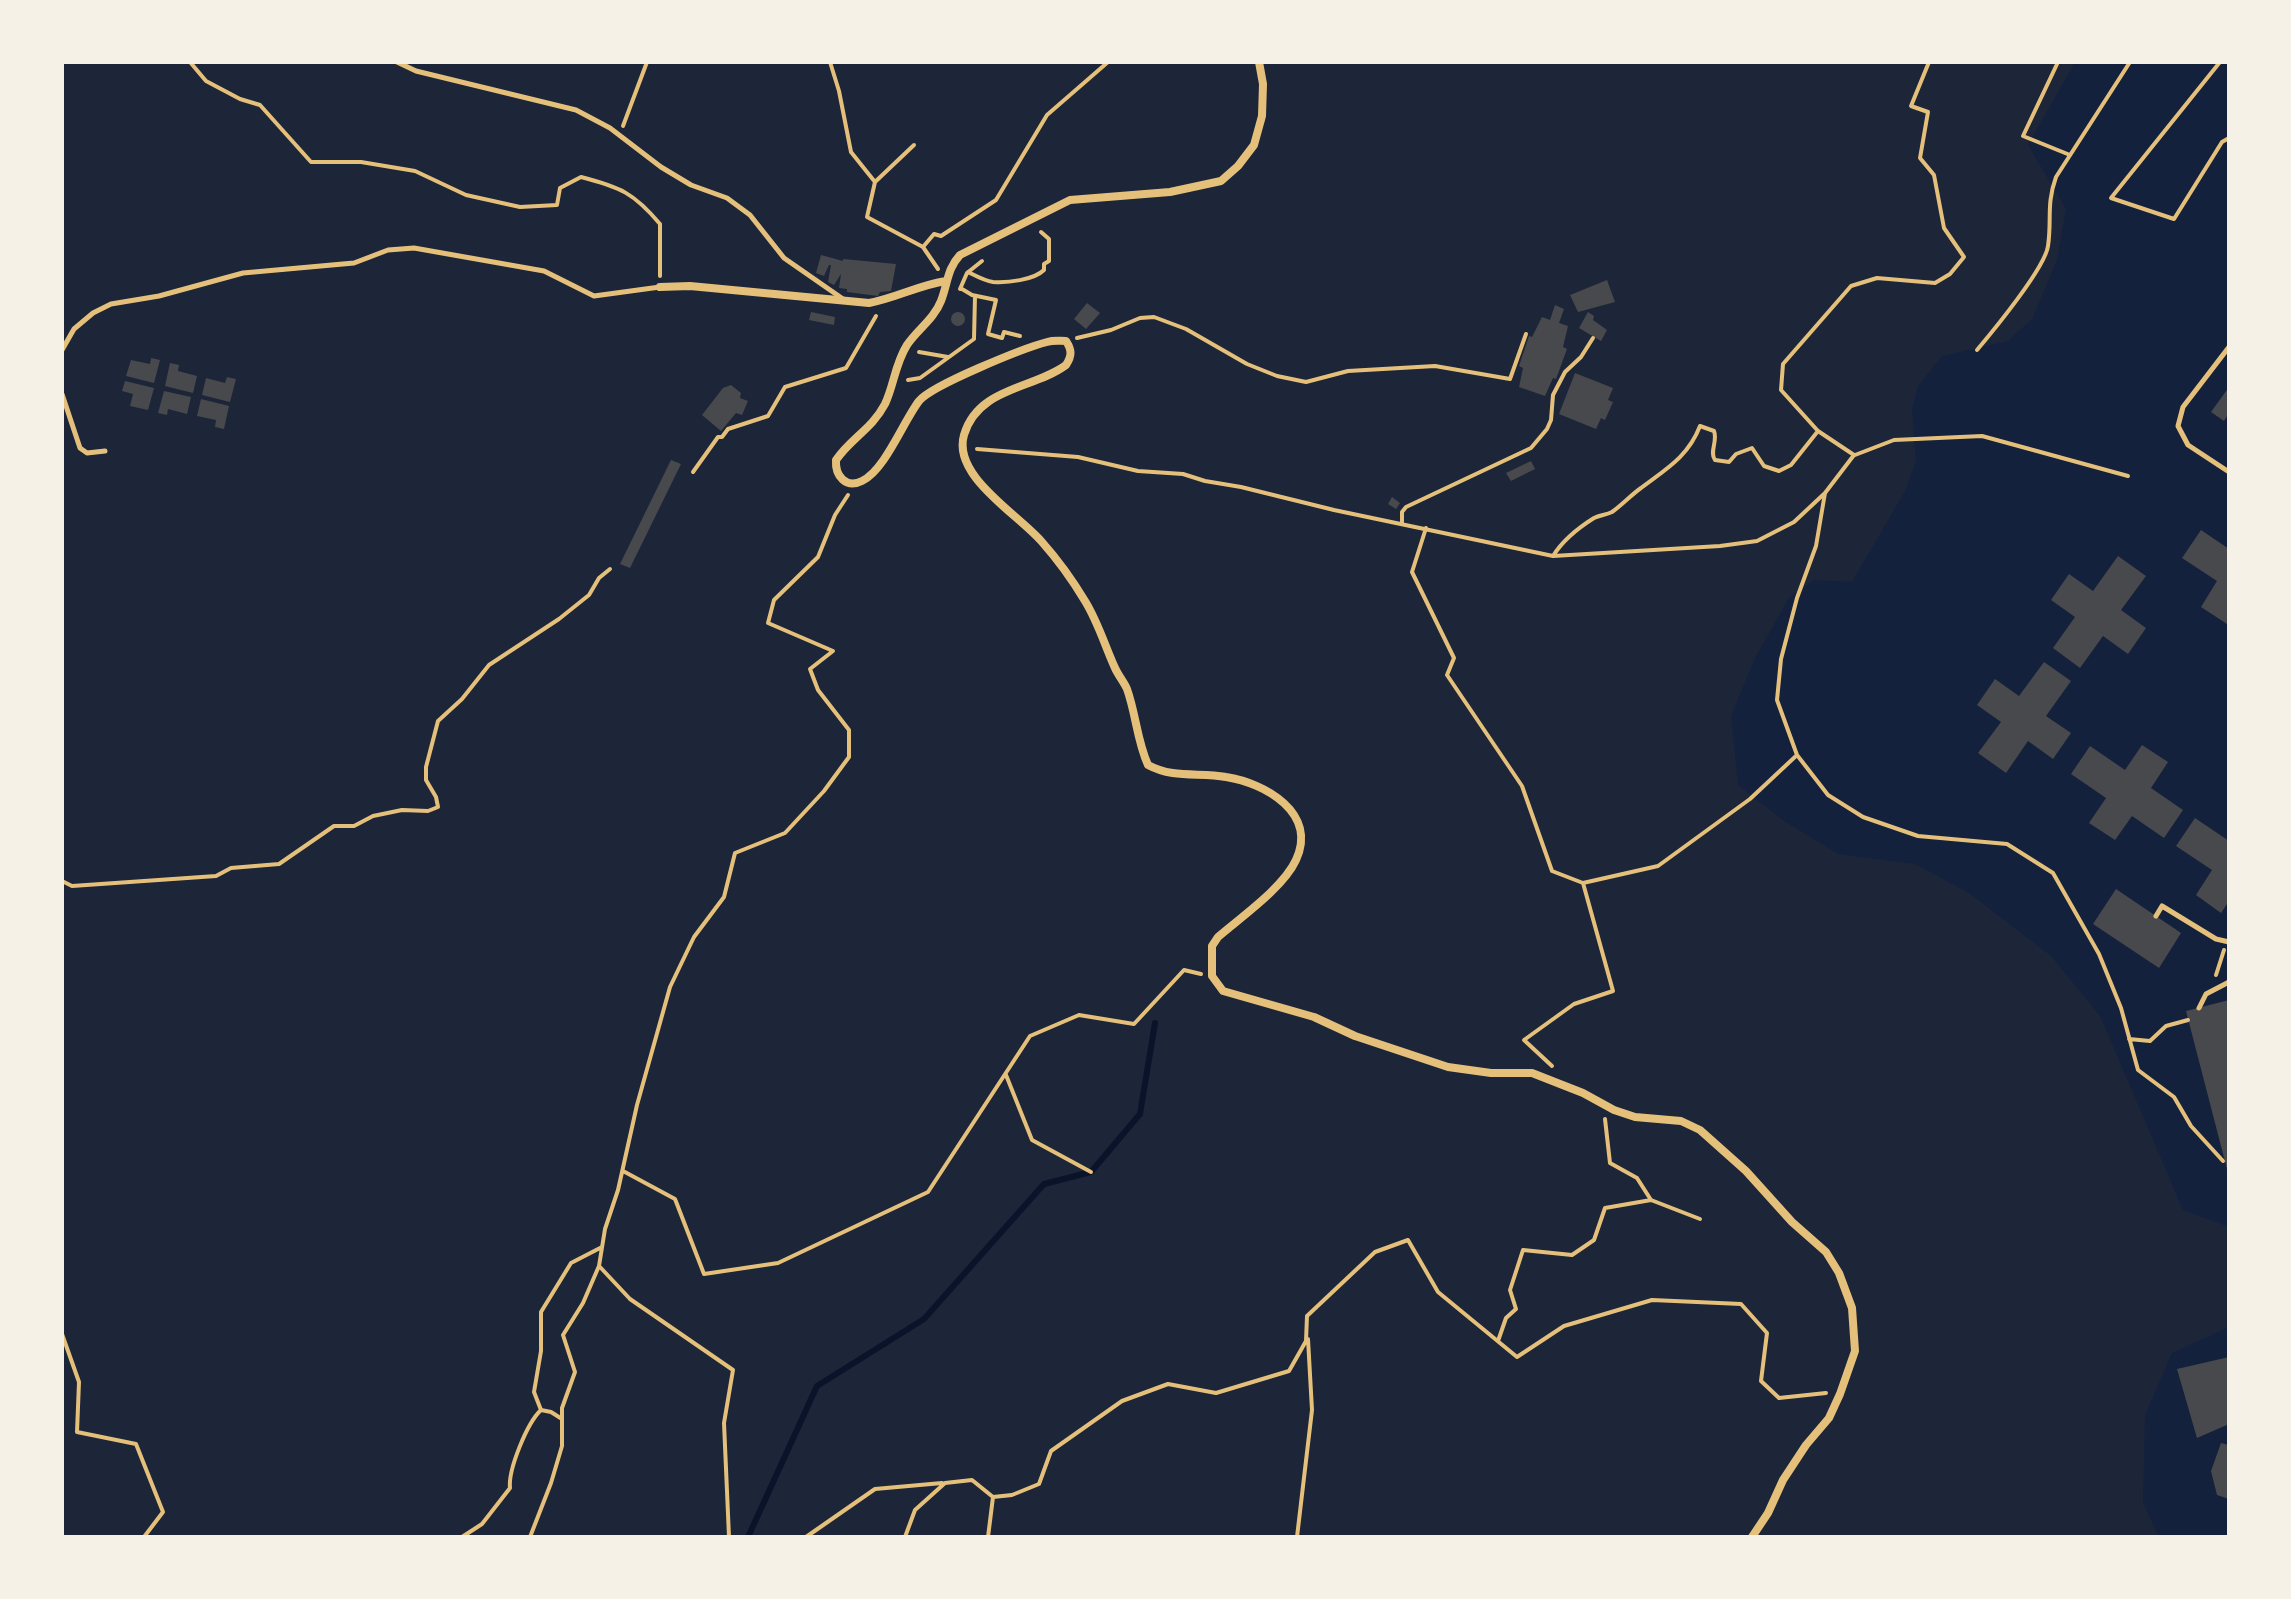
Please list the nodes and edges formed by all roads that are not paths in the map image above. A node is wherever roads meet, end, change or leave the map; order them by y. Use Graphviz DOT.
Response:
graph roads {
  1 [pos="397,62"];
  2 [pos="1259,62"];
  3 [pos="946,283"];
  4 [pos="660,287"];
  5 [pos="844,300"];
  6 [pos="2229,347"];
  7 [pos="62,350"];
  8 [pos="62,394"];
  9 [pos="105,451"];
  10 [pos="2229,472"];
  11 [pos="2156,916"];
  12 [pos="2229,942"];
  13 [pos="2229,982"];
  14 [pos="2199,1008"];
  15 [pos="1752,1537"];
  1 -- 5 [label="lane"];
  2 -- 3 [label="street"];
  3 -- 5 [label="street"];
  3 -- 15 [label="street"];
  4 -- 5 [label="street"];
  4 -- 7 [label="lane"];
  6 -- 10 [label="lane"];
  8 -- 9 [label="lane"];
  11 -- 12 [label="lane"];
  13 -- 14 [label="lane"];
}
